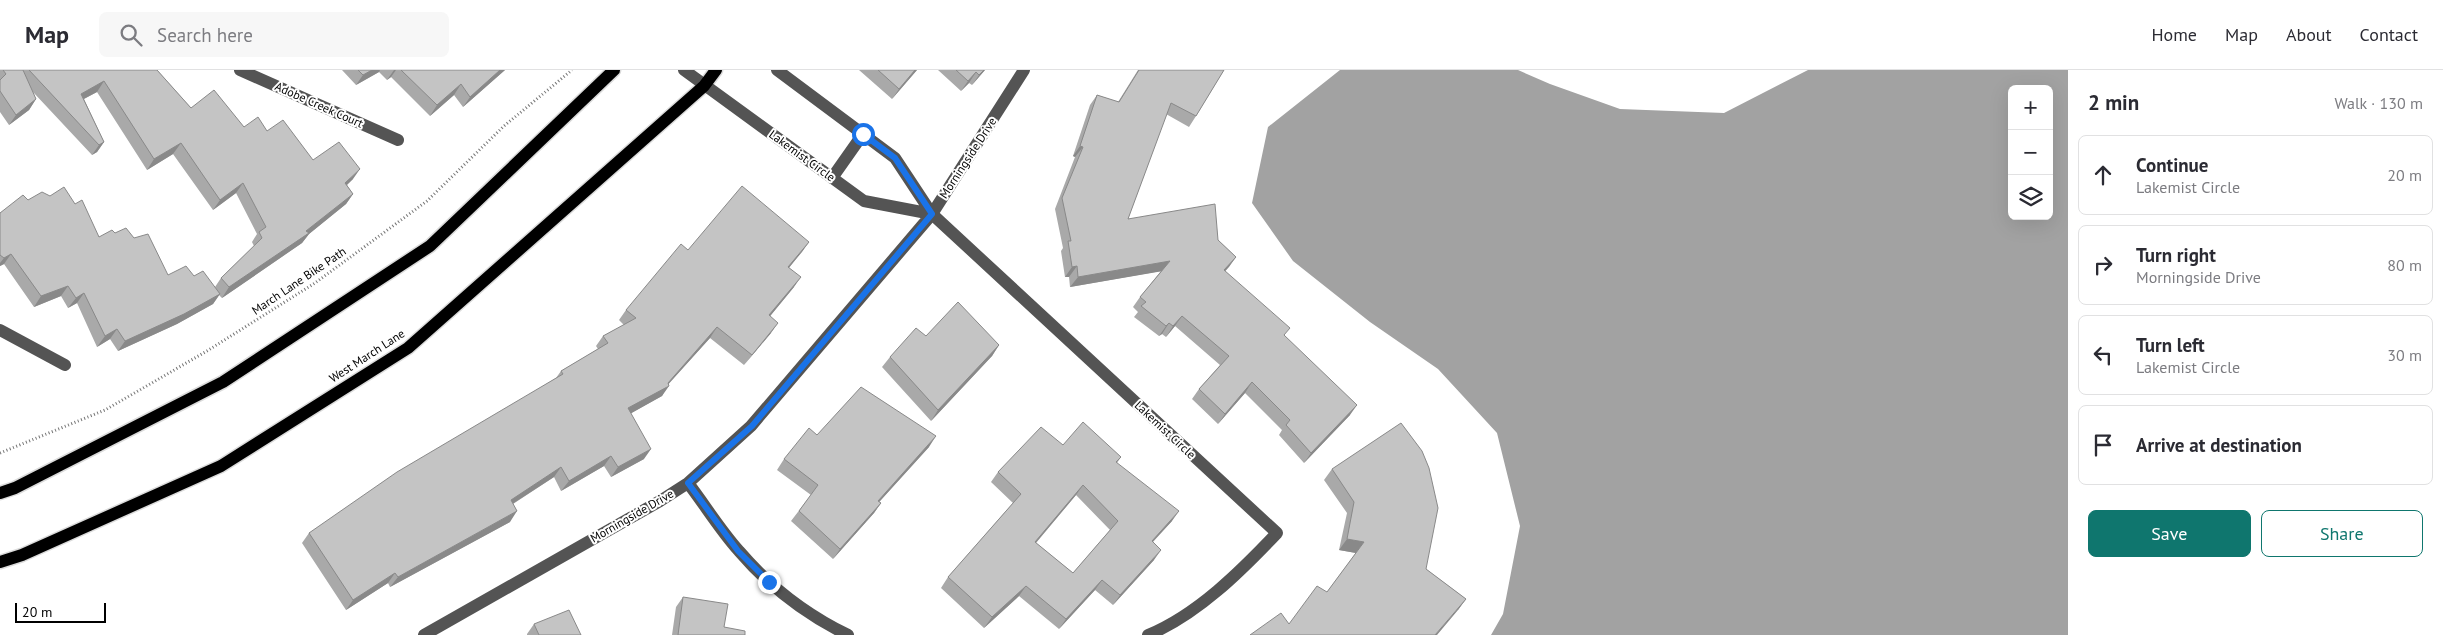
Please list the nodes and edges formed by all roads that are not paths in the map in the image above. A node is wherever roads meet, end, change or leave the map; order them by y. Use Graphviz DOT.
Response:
graph roads {
  1 [pos="240,70"];
  2 [pos="614,70"];
  3 [pos="684,70"];
  4 [pos="716,70"];
  5 [pos="777,70"];
  6 [pos="1024,70"];
  7 [pos="704,86"];
  8 [pos="863,134"];
  9 [pos="398,140"];
  10 [pos="832,178"];
  11 [pos="932,214"];
  12 [pos="0,330"];
  13 [pos="65,365"];
  14 [pos="688,483"];
  15 [pos="0,493"];
  16 [pos="0,562"];
  17 [pos="424,635"];
  18 [pos="848,635"];
  19 [pos="1148,635"];
  1 -- 9 [label="street, Adobe Creek Court"];
  2 -- 15 [label="main road"];
  3 -- 7 [label="street, Lakemist Circle"];
  4 -- 7 [label="main road, West March Lane"];
  5 -- 8 [label="street, Lakemist Circle"];
  6 -- 11 [label="street, Morningside Drive"];
  7 -- 10 [label="street, Lakemist Circle"];
  7 -- 16 [label="main road, West March Lane"];
  8 -- 10 [label="street"];
  8 -- 11 [label="street, Lakemist Circle"];
  10 -- 11 [label="street, Lakemist Circle"];
  11 -- 14 [label="street, Morningside Drive"];
  11 -- 19 [label="street, Lakemist Circle"];
  12 -- 13 [label="street"];
  14 -- 17 [label="street, Morningside Drive"];
  14 -- 18 [label="street"];
}
